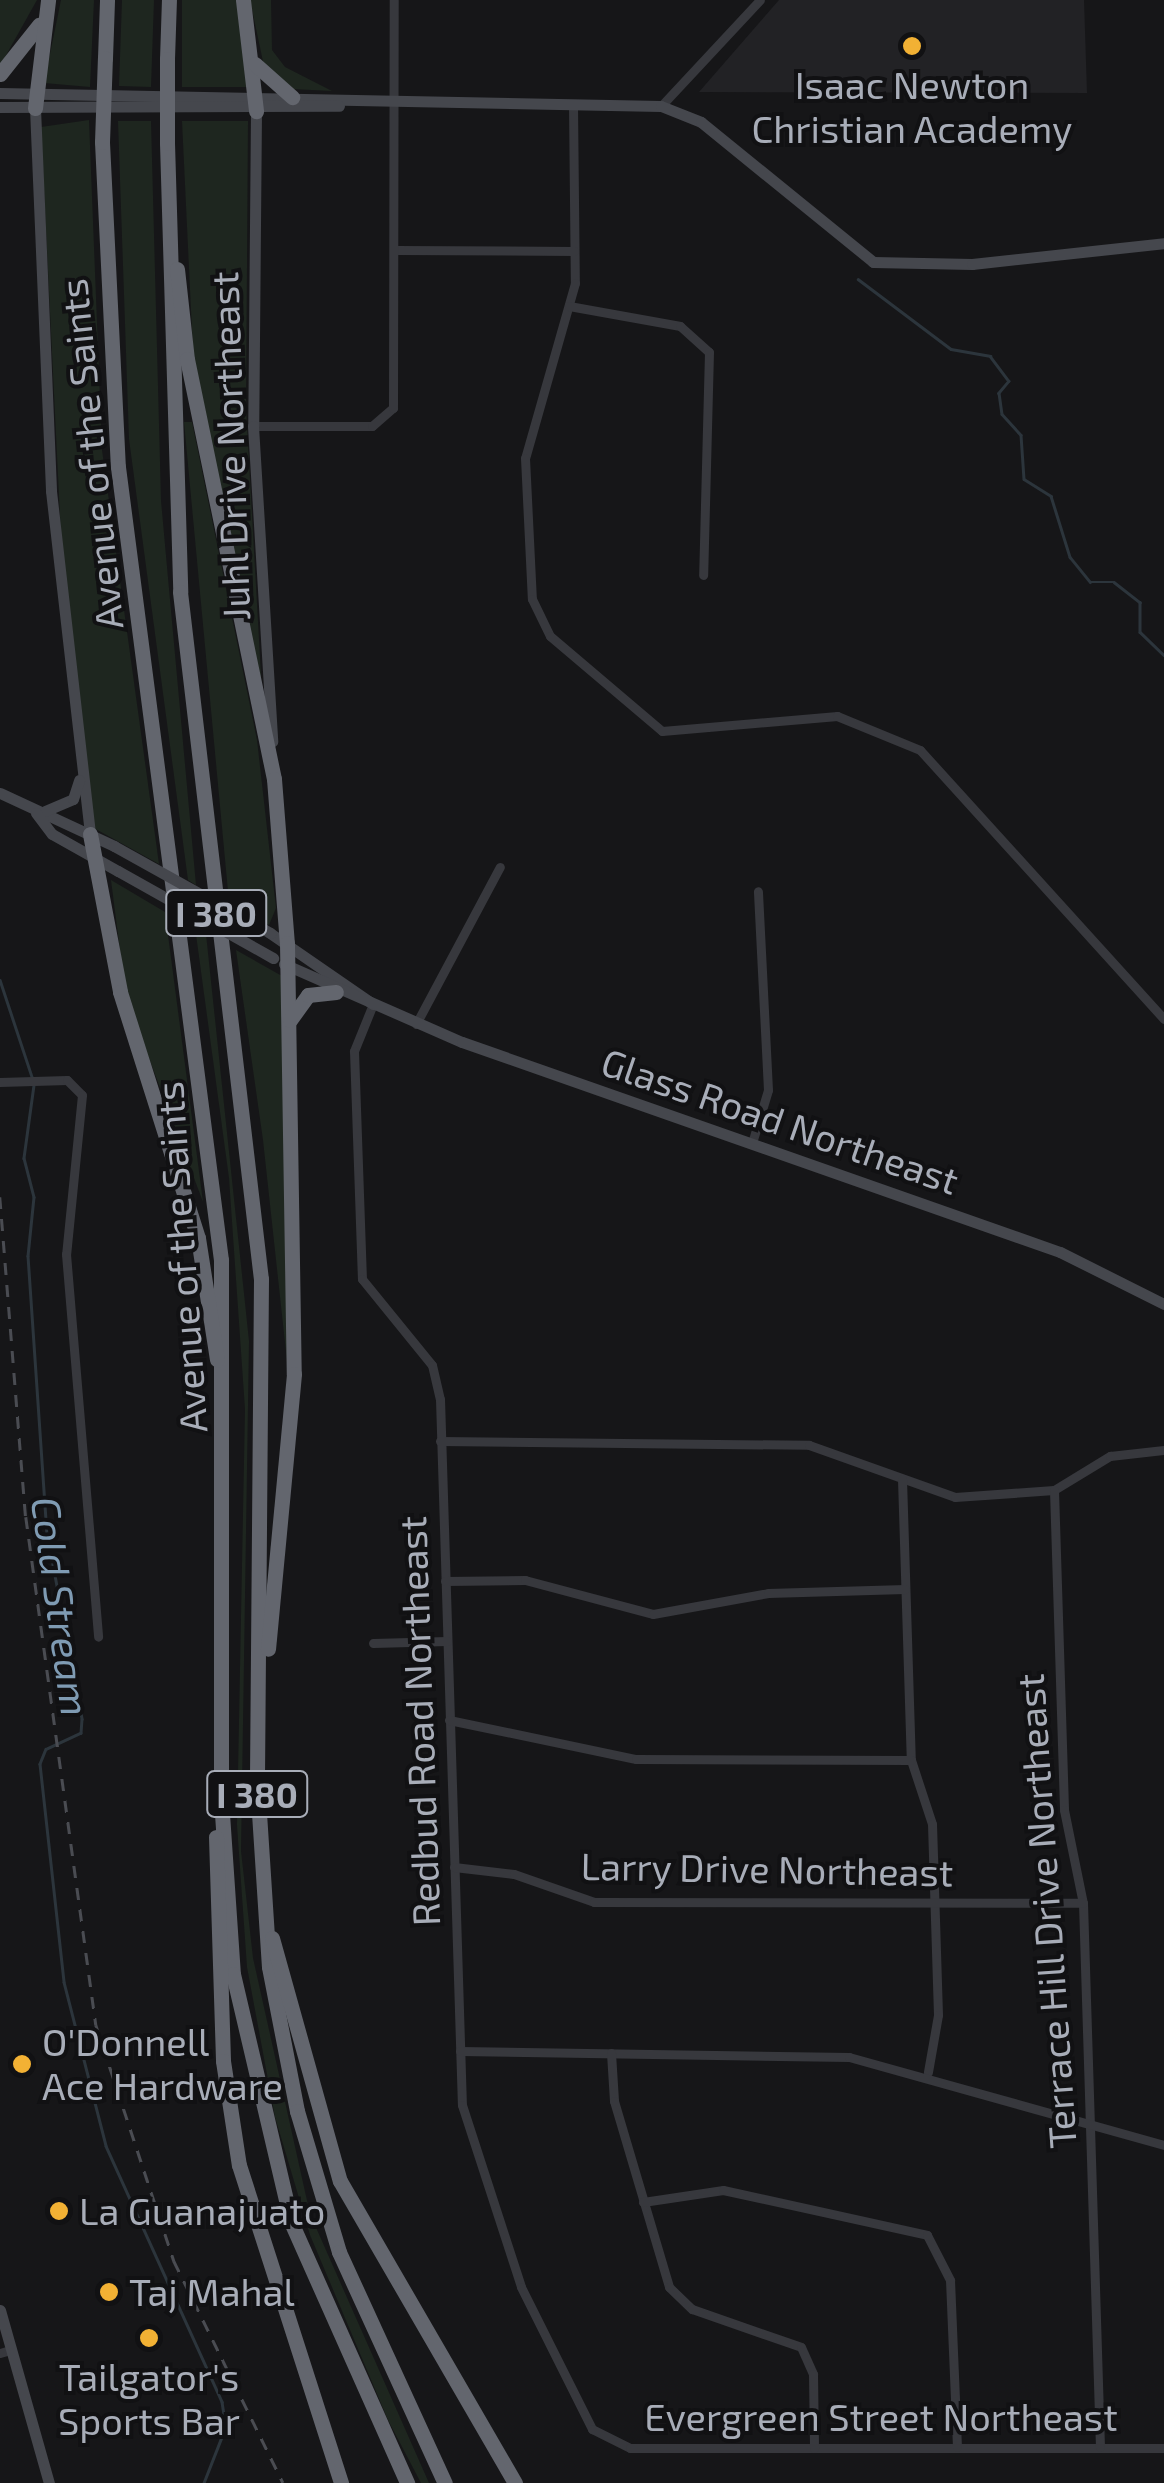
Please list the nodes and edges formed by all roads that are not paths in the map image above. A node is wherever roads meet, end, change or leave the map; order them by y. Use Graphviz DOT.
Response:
graph roads {
  1 [pos="107,0"];
  2 [pos="169,0"];
  3 [pos="243,0"];
  4 [pos="394,0"];
  5 [pos="760,0"];
  6 [pos="48,4"];
  7 [pos="252,57"];
  8 [pos="0,74"];
  9 [pos="0,93"];
  10 [pos="292,97"];
  11 [pos="36,100"];
  12 [pos="255,103"];
  13 [pos="354,104"];
  14 [pos="397,104"];
  15 [pos="574,105"];
  16 [pos="661,106"];
  17 [pos="0,107"];
  18 [pos="168,189"];
  19 [pos="1164,242"];
  20 [pos="395,250"];
  21 [pos="574,251"];
  22 [pos="569,306"];
  23 [pos="252,426"];
  24 [pos="703,575"];
  25 [pos="79,766"];
  26 [pos="274,779"];
  27 [pos="0,794"];
  28 [pos="36,813"];
  29 [pos="90,834"];
  30 [pos="94,858"];
  31 [pos="500,868"];
  32 [pos="758,891"];
  33 [pos="286,943"];
  34 [pos="288,967"];
  35 [pos="336,992"];
  36 [pos="373,1004"];
  37 [pos="1164,1018"];
  38 [pos="289,1024"];
  39 [pos="416,1024"];
  40 [pos="0,1082"];
  41 [pos="752,1142"];
  42 [pos="1164,1304"];
  43 [pos="226,1423"];
  44 [pos="440,1442"];
  45 [pos="1164,1450"];
  46 [pos="902,1479"];
  47 [pos="1054,1490"];
  48 [pos="445,1581"];
  49 [pos="905,1589"];
  50 [pos="98,1636"];
  51 [pos="446,1642"];
  52 [pos="373,1643"];
  53 [pos="260,1682"];
  54 [pos="449,1720"];
  55 [pos="912,1760"];
  56 [pos="221,1799"];
  57 [pos="454,1867"];
  58 [pos="1084,1904"];
  59 [pos="935,1905"];
  60 [pos="262,1906"];
  61 [pos="460,2051"];
  62 [pos="610,2053"];
  63 [pos="928,2072"];
  64 [pos="1091,2126"];
  65 [pos="1164,2146"];
  66 [pos="643,2202"];
  67 [pos="0,2310"];
  68 [pos="5,2352"];
  69 [pos="601,2438"];
  70 [pos="957,2447"];
  71 [pos="1100,2447"];
  72 [pos="814,2448"];
  73 [pos="1164,2448"];
  74 [pos="49,2483"];
  75 [pos="342,2483"];
  76 [pos="407,2483"];
  77 [pos="445,2483"];
  78 [pos="515,2483"];
  1 -- 43 [label="highway, Avenue of the Saints / I 380, bridge"];
  2 -- 18 [label="highway, Avenue of the Saints / I 380, bridge"];
  3 -- 7 [label="highway"];
  4 -- 14 [label="street"];
  5 -- 16 [label="street"];
  6 -- 8 [label="highway"];
  6 -- 11 [label="highway"];
  7 -- 10 [label="highway"];
  7 -- 12 [label="highway"];
  9 -- 11 [label="street"];
  10 -- 12 [label="street"];
  10 -- 13 [label="street"];
  11 -- 12 [label="street"];
  11 -- 17 [label="street"];
  11 -- 25 [label="street"];
  12 -- 13 [label="street"];
  12 -- 23 [label="street, Juhl Drive Northeast"];
  13 -- 14 [label="street"];
  14 -- 15 [label="street"];
  14 -- 20 [label="street"];
  15 -- 16 [label="street"];
  15 -- 21 [label="street"];
  16 -- 19 [label="street"];
  18 -- 26 [label="highway"];
  18 -- 53 [label="highway, Avenue of the Saints / I 380"];
  20 -- 21 [label="street"];
  20 -- 23 [label="street"];
  21 -- 22 [label="street"];
  22 -- 24 [label="street"];
  22 -- 37 [label="street"];
  23 -- 26 [label="street, Juhl Drive Northeast"];
  25 -- 28 [label="street"];
  25 -- 29 [label="street"];
  26 -- 33 [label="highway"];
  27 -- 28 [label="street"];
  28 -- 29 [label="street"];
  28 -- 30 [label="street"];
  29 -- 30 [label="highway"];
  29 -- 33 [label="street, bridge"];
  30 -- 34 [label="street, bridge"];
  30 -- 43 [label="highway"];
  31 -- 39 [label="street"];
  32 -- 41 [label="street"];
  33 -- 34 [label="highway"];
  33 -- 36 [label="street"];
  34 -- 35 [label="street"];
  34 -- 38 [label="highway"];
  35 -- 36 [label="street"];
  35 -- 38 [label="highway"];
  36 -- 39 [label="street, Glass Road Northeast"];
  36 -- 44 [label="street, Redbud Road Northeast"];
  38 -- 53 [label="highway"];
  39 -- 41 [label="street, Glass Road Northeast"];
  40 -- 50 [label="street"];
  41 -- 42 [label="street, Glass Road Northeast"];
  43 -- 56 [label="highway, Avenue of the Saints / I 380"];
  44 -- 46 [label="street"];
  44 -- 48 [label="street, Redbud Road Northeast"];
  45 -- 47 [label="street"];
  46 -- 47 [label="street"];
  46 -- 49 [label="street"];
  47 -- 58 [label="street, Terrace Hill Drive Northeast"];
  48 -- 49 [label="street"];
  48 -- 51 [label="street, Redbud Road Northeast"];
  49 -- 55 [label="street"];
  51 -- 52 [label="street"];
  51 -- 54 [label="street, Redbud Road Northeast"];
  53 -- 60 [label="highway, Avenue of the Saints / I 380"];
  54 -- 55 [label="street"];
  54 -- 57 [label="street, Redbud Road Northeast"];
  55 -- 59 [label="street"];
  56 -- 75 [label="highway"];
  56 -- 76 [label="highway, Avenue of the Saints / I 380"];
  57 -- 59 [label="street, Larry Drive Northeast"];
  57 -- 61 [label="street, Redbud Road Northeast"];
  58 -- 59 [label="street, Larry Drive Northeast"];
  58 -- 64 [label="street, Terrace Hill Drive Northeast"];
  59 -- 63 [label="street"];
  60 -- 77 [label="highway, Avenue of the Saints / I 380"];
  60 -- 78 [label="highway"];
  61 -- 62 [label="street"];
  61 -- 69 [label="street, Redbud Road Northeast"];
  62 -- 63 [label="street"];
  62 -- 66 [label="street"];
  63 -- 64 [label="street"];
  64 -- 65 [label="street"];
  64 -- 71 [label="street, Terrace Hill Drive Northeast"];
  66 -- 70 [label="street"];
  66 -- 72 [label="street"];
  67 -- 68 [label="street"];
  68 -- 74 [label="street"];
  69 -- 72 [label="street, Evergreen Street Northeast"];
  70 -- 71 [label="street, Evergreen Street Northeast"];
  70 -- 72 [label="street, Evergreen Street Northeast"];
  71 -- 73 [label="street, Evergreen Street Northeast"];
}
